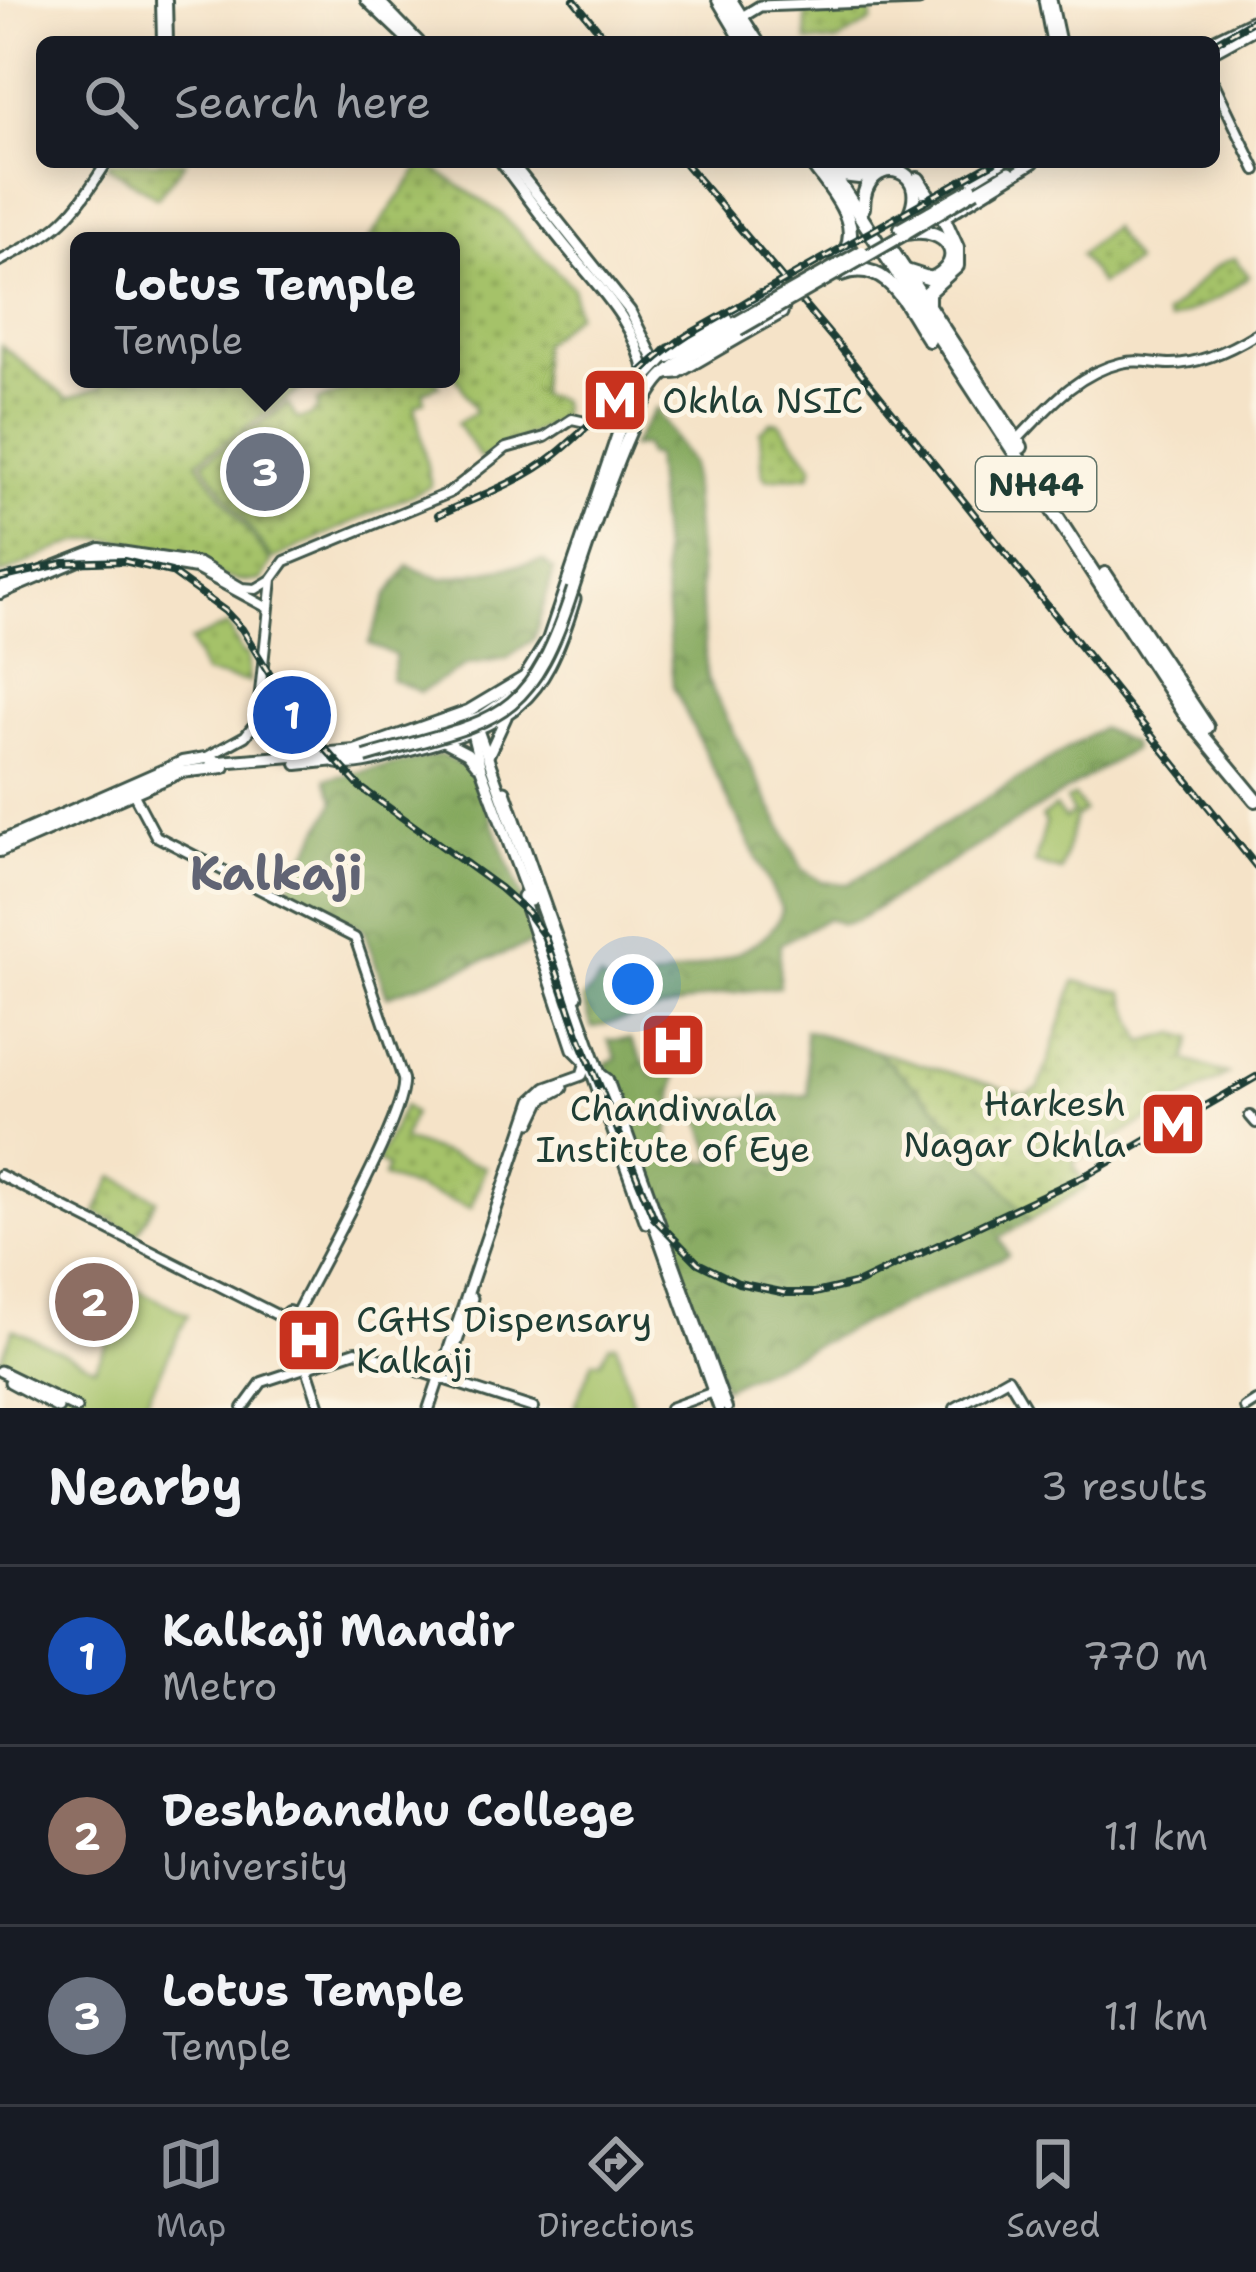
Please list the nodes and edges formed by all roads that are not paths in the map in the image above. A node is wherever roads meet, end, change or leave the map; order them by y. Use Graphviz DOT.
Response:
graph roads {
  1 [pos="164,0"];
  2 [pos="366,0"];
  3 [pos="378,0"];
  4 [pos="719,0"];
  5 [pos="757,0"];
  6 [pos="915,0"];
  7 [pos="1048,0"];
  8 [pos="734,13"];
  9 [pos="1256,19"];
  10 [pos="1256,28"];
  11 [pos="165,36"];
  12 [pos="404,36"];
  13 [pos="413,36"];
  14 [pos="1055,36"];
  15 [pos="1220,37"];
  16 [pos="1220,48"];
  17 [pos="1220,95"];
  18 [pos="100,168"];
  19 [pos="510,168"];
  20 [pos="511,168"];
  21 [pos="815,168"];
  22 [pos="829,168"];
  23 [pos="838,168"];
  24 [pos="875,168"];
  25 [pos="905,168"];
  26 [pos="992,168"];
  27 [pos="1004,168"];
  28 [pos="1014,168"];
  29 [pos="1025,168"];
  30 [pos="1256,170"];
  31 [pos="863,202"];
  32 [pos="932,202"];
  33 [pos="944,219"];
  34 [pos="903,231"];
  35 [pos="0,259"];
  36 [pos="905,271"];
  37 [pos="829,274"];
  38 [pos="928,306"];
  39 [pos="1256,334"];
  40 [pos="649,350"];
  41 [pos="664,362"];
  42 [pos="646,377"];
  43 [pos="621,425"];
  44 [pos="1000,429"];
  45 [pos="1017,440"];
  46 [pos="581,565"];
  47 [pos="272,579"];
  48 [pos="0,591"];
  49 [pos="269,609"];
  50 [pos="525,677"];
  51 [pos="503,702"];
  52 [pos="509,715"];
  53 [pos="470,720"];
  54 [pos="473,731"];
  55 [pos="421,734"];
  56 [pos="444,741"];
  57 [pos="421,747"];
  58 [pos="360,754"];
  59 [pos="204,758"];
  60 [pos="336,763"];
  61 [pos="485,767"];
  62 [pos="1256,789"];
  63 [pos="133,793"];
  64 [pos="1256,800"];
  65 [pos="0,847"];
  66 [pos="208,864"];
  67 [pos="192,872"];
  68 [pos="590,1059"];
  69 [pos="596,1075"];
  70 [pos="0,1174"];
  71 [pos="297,1312"];
  72 [pos="281,1317"];
  73 [pos="295,1332"];
  74 [pos="304,1365"];
  75 [pos="0,1373"];
  76 [pos="440,1377"];
  77 [pos="717,1398"];
  78 [pos="1255,1405"];
  79 [pos="519,1406"];
  80 [pos="58,1408"];
  81 [pos="76,1408"];
  82 [pos="243,1408"];
  83 [pos="320,1408"];
  84 [pos="431,1408"];
  85 [pos="533,1408"];
  86 [pos="670,1408"];
  87 [pos="680,1408"];
  88 [pos="959,1408"];
  89 [pos="1023,1408"];
  90 [pos="1244,1408"];
  1 -- 11 [label="street"];
  2 -- 12 [label="main road"];
  3 -- 13 [label="main road"];
  4 -- 8 [label="highway"];
  5 -- 8 [label="main road"];
  6 -- 8 [label="main road"];
  7 -- 14 [label="main road"];
  9 -- 15 [label="main road"];
  10 -- 16 [label="main road"];
  17 -- 30 [label="street"];
  18 -- 35 [label="street"];
  19 -- 42 [label="main road"];
  20 -- 40 [label="main road"];
  21 -- 37 [label="highway"];
  22 -- 44 [label="highway, NH44"];
  23 -- 24 [label="highway"];
  23 -- 31 [label="highway, NH44"];
  25 -- 32 [label="highway"];
  26 -- 32 [label="main road"];
  27 -- 34 [label="main road, bridge"];
  28 -- 34 [label="main road, bridge"];
  29 -- 33 [label="main road"];
  31 -- 34 [label="highway"];
  31 -- 36 [label="highway, NH44"];
  32 -- 33 [label="main road"];
  33 -- 38 [label="highway"];
  34 -- 36 [label="highway"];
  34 -- 37 [label="main road, bridge"];
  36 -- 38 [label="highway, NH44"];
  37 -- 41 [label="main road, bridge"];
  37 -- 44 [label="highway, bridge"];
  38 -- 45 [label="highway, NH44"];
  39 -- 45 [label="street"];
  40 -- 41 [label="main road"];
  40 -- 41 [label="main road"];
  41 -- 41 [label="main road"];
  41 -- 42 [label="main road"];
  41 -- 46 [label="main road"];
  42 -- 43 [label="main road"];
  43 -- 47 [label="street"];
  43 -- 50 [label="main road"];
  44 -- 64 [label="highway, NH44"];
  45 -- 62 [label="highway, NH44"];
  46 -- 52 [label="main road"];
  46 -- 58 [label="main road, bridge"];
  47 -- 48 [label="street"];
  47 -- 49 [label="street"];
  48 -- 49 [label="street"];
  49 -- 59 [label="street"];
  50 -- 51 [label="main road"];
  50 -- 58 [label="main road"];
  51 -- 52 [label="main road"];
  51 -- 53 [label="main road"];
  52 -- 54 [label="main road"];
  52 -- 61 [label="main road"];
  53 -- 54 [label="main road"];
  53 -- 55 [label="main road"];
  54 -- 56 [label="main road"];
  54 -- 61 [label="main road"];
  55 -- 57 [label="main road"];
  55 -- 58 [label="main road"];
  56 -- 57 [label="main road"];
  56 -- 61 [label="main road"];
  57 -- 60 [label="main road"];
  58 -- 59 [label="main road"];
  58 -- 60 [label="main road"];
  59 -- 65 [label="main road"];
  60 -- 63 [label="main road"];
  61 -- 68 [label="main road"];
  63 -- 65 [label="main road"];
  63 -- 66 [label="street"];
  66 -- 67 [label="street"];
  66 -- 71 [label="street"];
  68 -- 69 [label="main road"];
  68 -- 76 [label="main road"];
  69 -- 76 [label="main road"];
  69 -- 77 [label="main road"];
  69 -- 77 [label="main road"];
  70 -- 72 [label="street"];
  71 -- 72 [label="street"];
  71 -- 73 [label="street"];
  72 -- 73 [label="street"];
  73 -- 74 [label="street"];
  74 -- 76 [label="street"];
  74 -- 82 [label="street"];
  74 -- 83 [label="street"];
  75 -- 80 [label="main road"];
  75 -- 81 [label="main road"];
  76 -- 79 [label="street"];
  76 -- 84 [label="main road"];
  77 -- 86 [label="street"];
  77 -- 87 [label="street"];
  78 -- 90 [label="street"];
  79 -- 85 [label="street"];
  88 -- 89 [label="street"];
}
